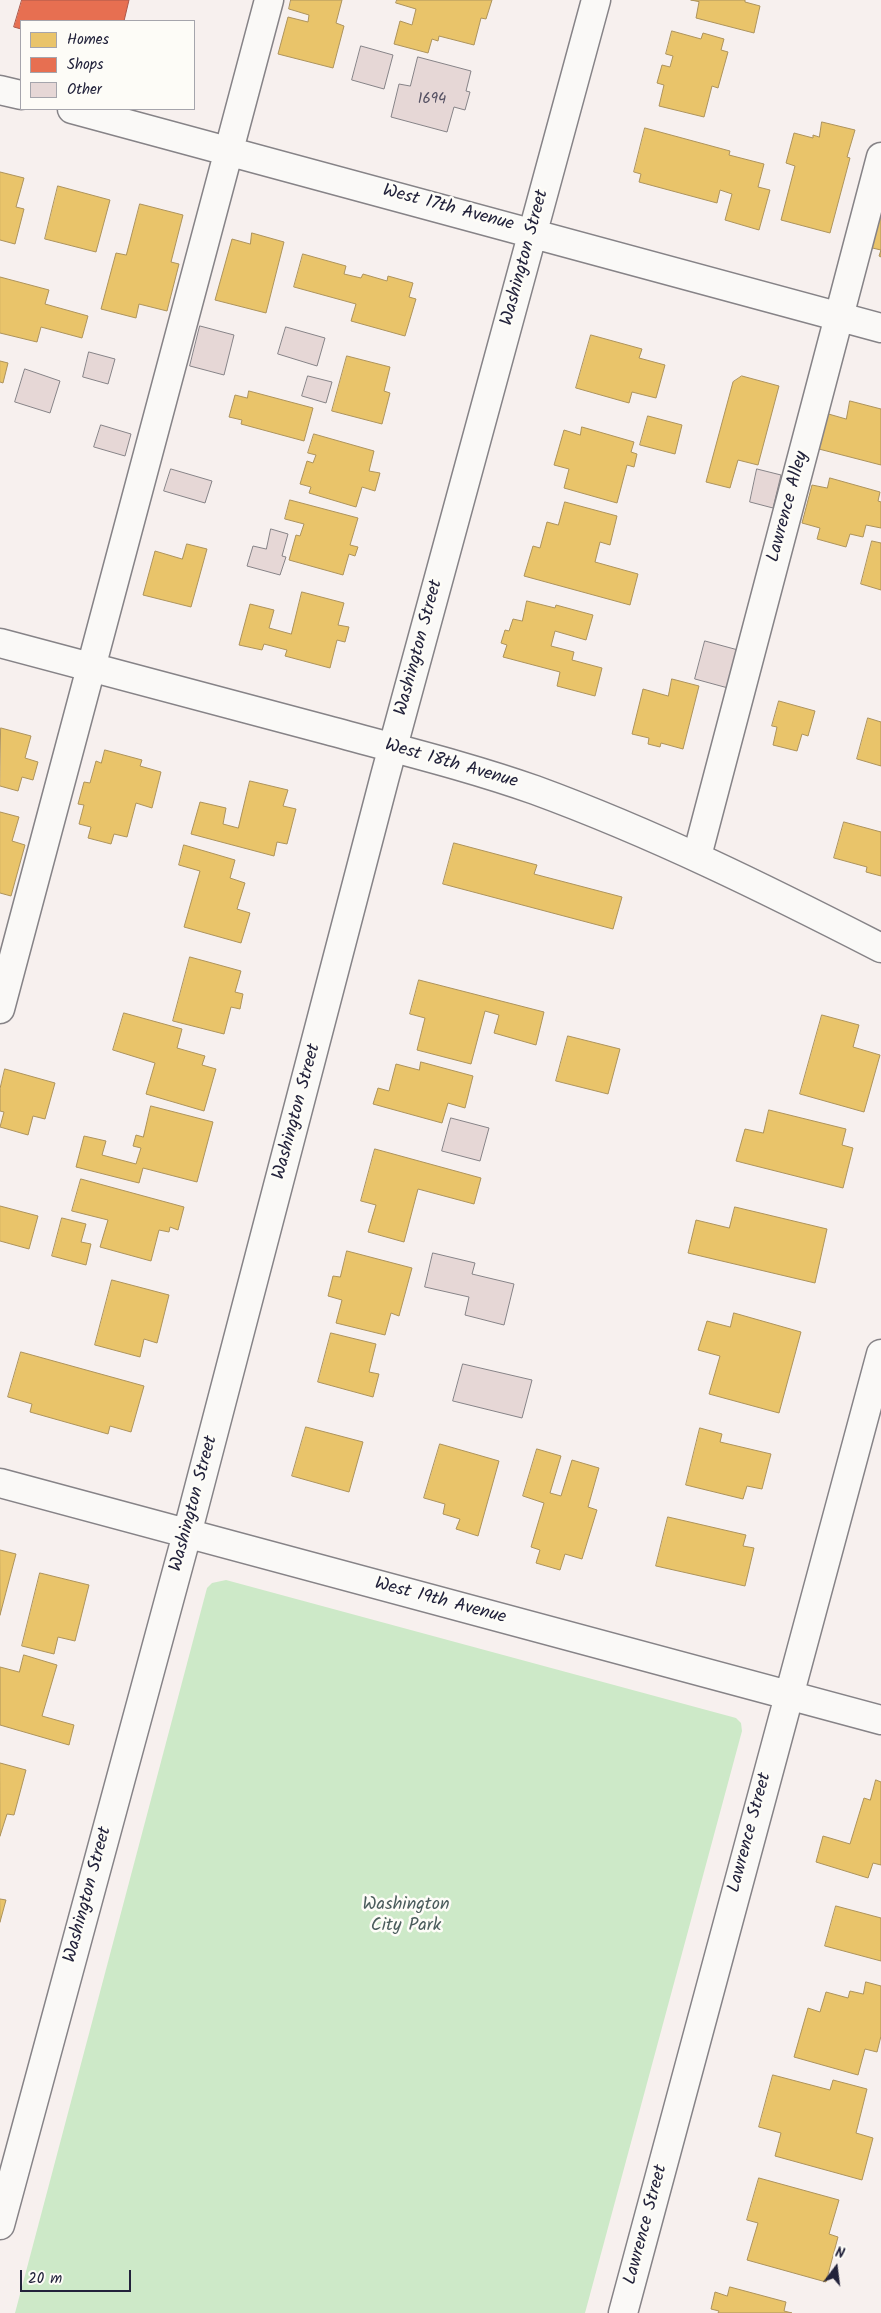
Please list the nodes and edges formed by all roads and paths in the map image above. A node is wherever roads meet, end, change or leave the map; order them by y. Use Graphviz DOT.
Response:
graph roads {
  1 [pos="269,0"];
  2 [pos="596,0"];
  3 [pos="0,90"];
  4 [pos="20,95"];
  5 [pos="76,110"];
  6 [pos="228,150"];
  7 [pos="881,157"];
  8 [pos="534,232"];
  9 [pos="839,316"];
  10 [pos="881,328"];
  11 [pos="0,643"];
  12 [pos="91,667"];
  13 [pos="393,748"];
  14 [pos="697,856"];
  15 [pos="881,948"];
  16 [pos="0,1009"];
  17 [pos="881,1354"];
  18 [pos="0,1483"];
  19 [pos="187,1534"];
  20 [pos="789,1694"];
  21 [pos="881,1720"];
  22 [pos="1,2217"];
  23 [pos="623,2313"];
  1 -- 6 [label="street"];
  2 -- 8 [label="street, Washington Street"];
  3 -- 4 [label="street"];
  5 -- 6 [label="street, West 17th Avenue"];
  6 -- 8 [label="street, West 17th Avenue"];
  6 -- 12 [label="street"];
  7 -- 9 [label="street, Lawrence Alley"];
  8 -- 9 [label="street, West 17th Avenue"];
  8 -- 13 [label="street, Washington Street"];
  9 -- 10 [label="street, West 17th Avenue"];
  9 -- 14 [label="street, Lawrence Alley"];
  11 -- 12 [label="street, West 18th Avenue"];
  12 -- 13 [label="street, West 18th Avenue"];
  12 -- 16 [label="street"];
  13 -- 14 [label="street, West 18th Avenue"];
  13 -- 19 [label="street, Washington Street"];
  14 -- 15 [label="street, West 18th Avenue"];
  17 -- 20 [label="street, Lawrence Street"];
  18 -- 19 [label="street, West 19th Avenue"];
  19 -- 20 [label="street, West 19th Avenue"];
  19 -- 22 [label="street, Washington Street"];
  20 -- 21 [label="street, West 19th Avenue"];
  20 -- 23 [label="street, Lawrence Street"];
}
